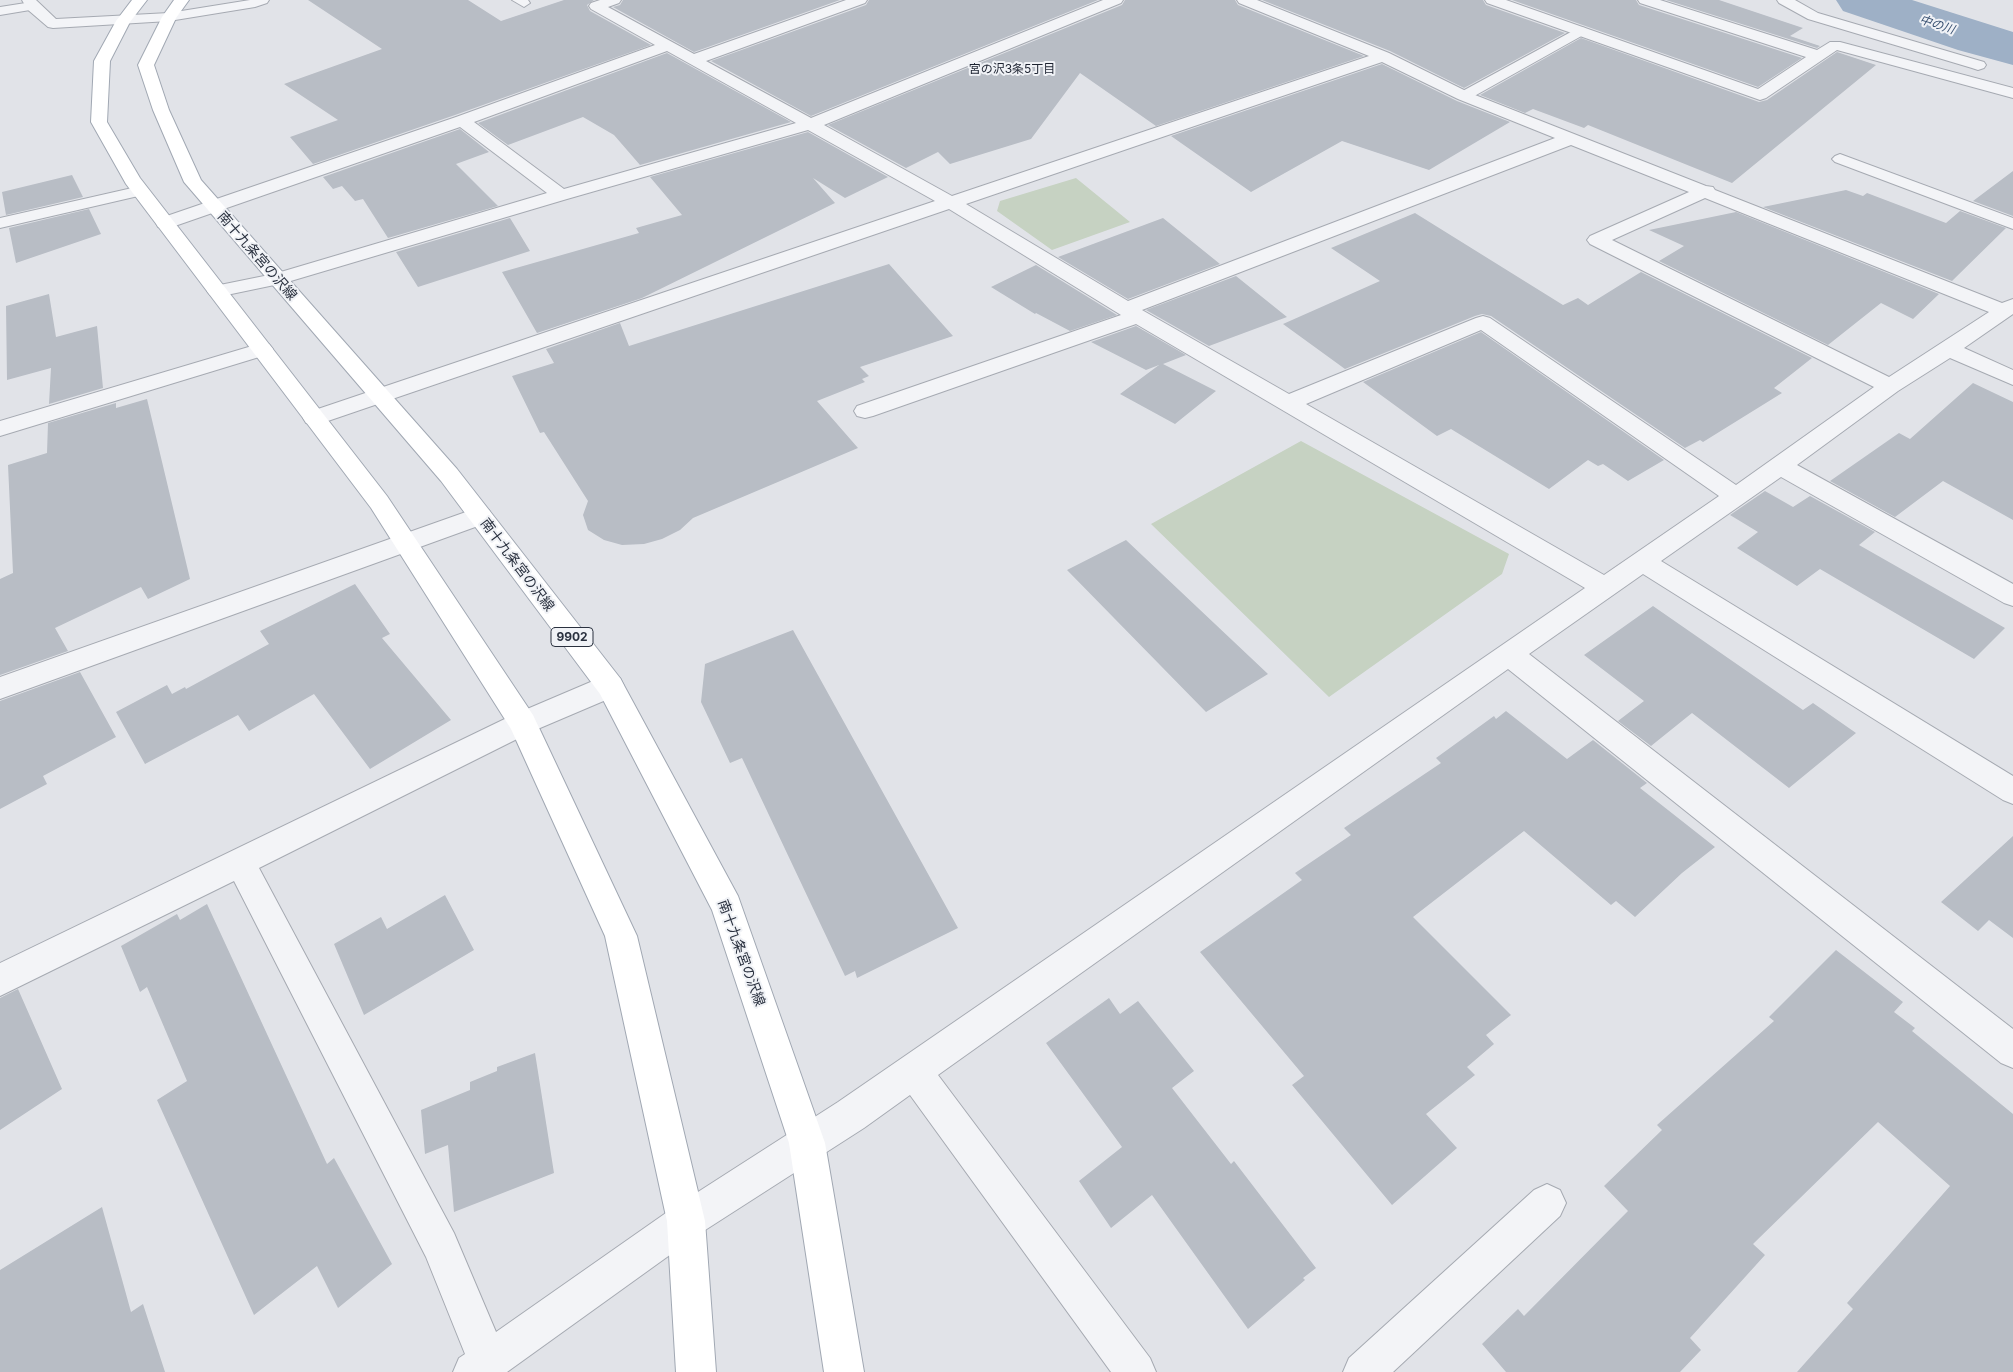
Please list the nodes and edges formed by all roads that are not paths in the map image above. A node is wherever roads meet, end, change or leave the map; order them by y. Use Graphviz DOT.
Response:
graph roads {
  1 [pos="140,0"];
  2 [pos="263,0"];
  3 [pos="614,0"];
  4 [pos="860,0"];
  5 [pos="1116,0"];
  6 [pos="1244,0"];
  7 [pos="1492,0"];
  8 [pos="1645,0"];
  9 [pos="1784,0"];
  10 [pos="31,3"];
  11 [pos="175,9"];
  12 [pos="0,11"];
  13 [pos="123,21"];
  14 [pos="1580,31"];
  15 [pos="667,46"];
  16 [pos="1383,56"];
  17 [pos="1819,56"];
  18 [pos="694,60"];
  19 [pos="1994,69"];
  20 [pos="2013,94"];
  21 [pos="1464,96"];
  22 [pos="462,121"];
  23 [pos="809,125"];
  24 [pos="1572,138"];
  25 [pos="1840,159"];
  26 [pos="141,191"];
  27 [pos="1707,191"];
  28 [pos="560,194"];
  29 [pos="950,202"];
  30 [pos="214,206"];
  31 [pos="0,222"];
  32 [pos="165,223"];
  33 [pos="2013,224"];
  34 [pos="277,279"];
  35 [pos="217,291"];
  36 [pos="2009,308"];
  37 [pos="1132,312"];
  38 [pos="262,349"];
  39 [pos="1949,349"];
  40 [pos="2013,378"];
  41 [pos="1890,386"];
  42 [pos="379,396"];
  43 [pos="1288,403"];
  44 [pos="865,411"];
  45 [pos="314,418"];
  46 [pos="0,429"];
  47 [pos="1780,466"];
  48 [pos="1736,497"];
  49 [pos="480,516"];
  50 [pos="405,543"];
  51 [pos="1643,562"];
  52 [pos="1606,588"];
  53 [pos="2013,596"];
  54 [pos="1509,654"];
  55 [pos="610,686"];
  56 [pos="0,688"];
  57 [pos="523,723"];
  58 [pos="2013,791"];
  59 [pos="240,862"];
  60 [pos="0,980"];
  61 [pos="2013,1051"];
  62 [pos="914,1071"];
  63 [pos="807,1144"];
  64 [pos="1548,1203"];
  65 [pos="686,1221"];
  66 [pos="481,1367"];
  67 [pos="696,1372"];
  68 [pos="844,1372"];
  69 [pos="1136,1372"];
  70 [pos="1363,1372"];
  1 -- 13 [label="main road"];
  2 -- 11 [label="lane"];
  3 -- 15 [label="street"];
  4 -- 18 [label="street"];
  5 -- 23 [label="street"];
  6 -- 16 [label="street"];
  7 -- 14 [label="street"];
  8 -- 17 [label="street"];
  9 -- 19 [label="street"];
  10 -- 12 [label="lane"];
  10 -- 13 [label="street"];
  11 -- 13 [label="street"];
  11 -- 30 [label="main road, 南十九条宮の沢線 / 9902"];
  13 -- 26 [label="main road"];
  14 -- 17 [label="street"];
  14 -- 21 [label="lane"];
  15 -- 18 [label="street"];
  15 -- 22 [label="street"];
  16 -- 21 [label="street"];
  16 -- 29 [label="street"];
  17 -- 20 [label="street"];
  18 -- 23 [label="street"];
  21 -- 24 [label="street"];
  22 -- 28 [label="street"];
  22 -- 30 [label="street"];
  23 -- 28 [label="street"];
  23 -- 29 [label="street"];
  24 -- 27 [label="street"];
  24 -- 37 [label="street"];
  25 -- 33 [label="lane"];
  26 -- 31 [label="lane"];
  26 -- 32 [label="main road"];
  27 -- 36 [label="street"];
  27 -- 41 [label="street"];
  28 -- 34 [label="street"];
  29 -- 37 [label="street"];
  29 -- 42 [label="street"];
  30 -- 32 [label="street"];
  30 -- 34 [label="main road, 南十九条宮の沢線 / 9902"];
  32 -- 35 [label="main road"];
  34 -- 35 [label="street"];
  34 -- 42 [label="main road, 南十九条宮の沢線 / 9902"];
  35 -- 38 [label="main road"];
  36 -- 39 [label="street"];
  37 -- 43 [label="street"];
  37 -- 44 [label="street"];
  38 -- 45 [label="main road"];
  38 -- 46 [label="street"];
  39 -- 40 [label="street"];
  39 -- 41 [label="street"];
  41 -- 47 [label="street"];
  42 -- 45 [label="street"];
  42 -- 49 [label="main road, 南十九条宮の沢線 / 9902"];
  43 -- 48 [label="street"];
  43 -- 52 [label="street"];
  45 -- 50 [label="main road"];
  47 -- 48 [label="street"];
  47 -- 53 [label="street"];
  48 -- 51 [label="street"];
  49 -- 50 [label="street"];
  49 -- 55 [label="main road, 南十九条宮の沢線 / 9902"];
  50 -- 56 [label="street"];
  50 -- 57 [label="main road"];
  51 -- 52 [label="street"];
  51 -- 58 [label="street"];
  52 -- 54 [label="street"];
  54 -- 61 [label="street"];
  54 -- 62 [label="street"];
  55 -- 57 [label="street"];
  55 -- 63 [label="main road, 南十九条宮の沢線 / 9902"];
  57 -- 59 [label="street"];
  57 -- 65 [label="main road"];
  59 -- 60 [label="street"];
  59 -- 66 [label="street"];
  62 -- 63 [label="street"];
  62 -- 69 [label="street"];
  63 -- 65 [label="street"];
  63 -- 68 [label="main road, 南十九条宮の沢線 / 9902"];
  64 -- 70 [label="street"];
  65 -- 66 [label="street"];
  65 -- 67 [label="main road"];
}
